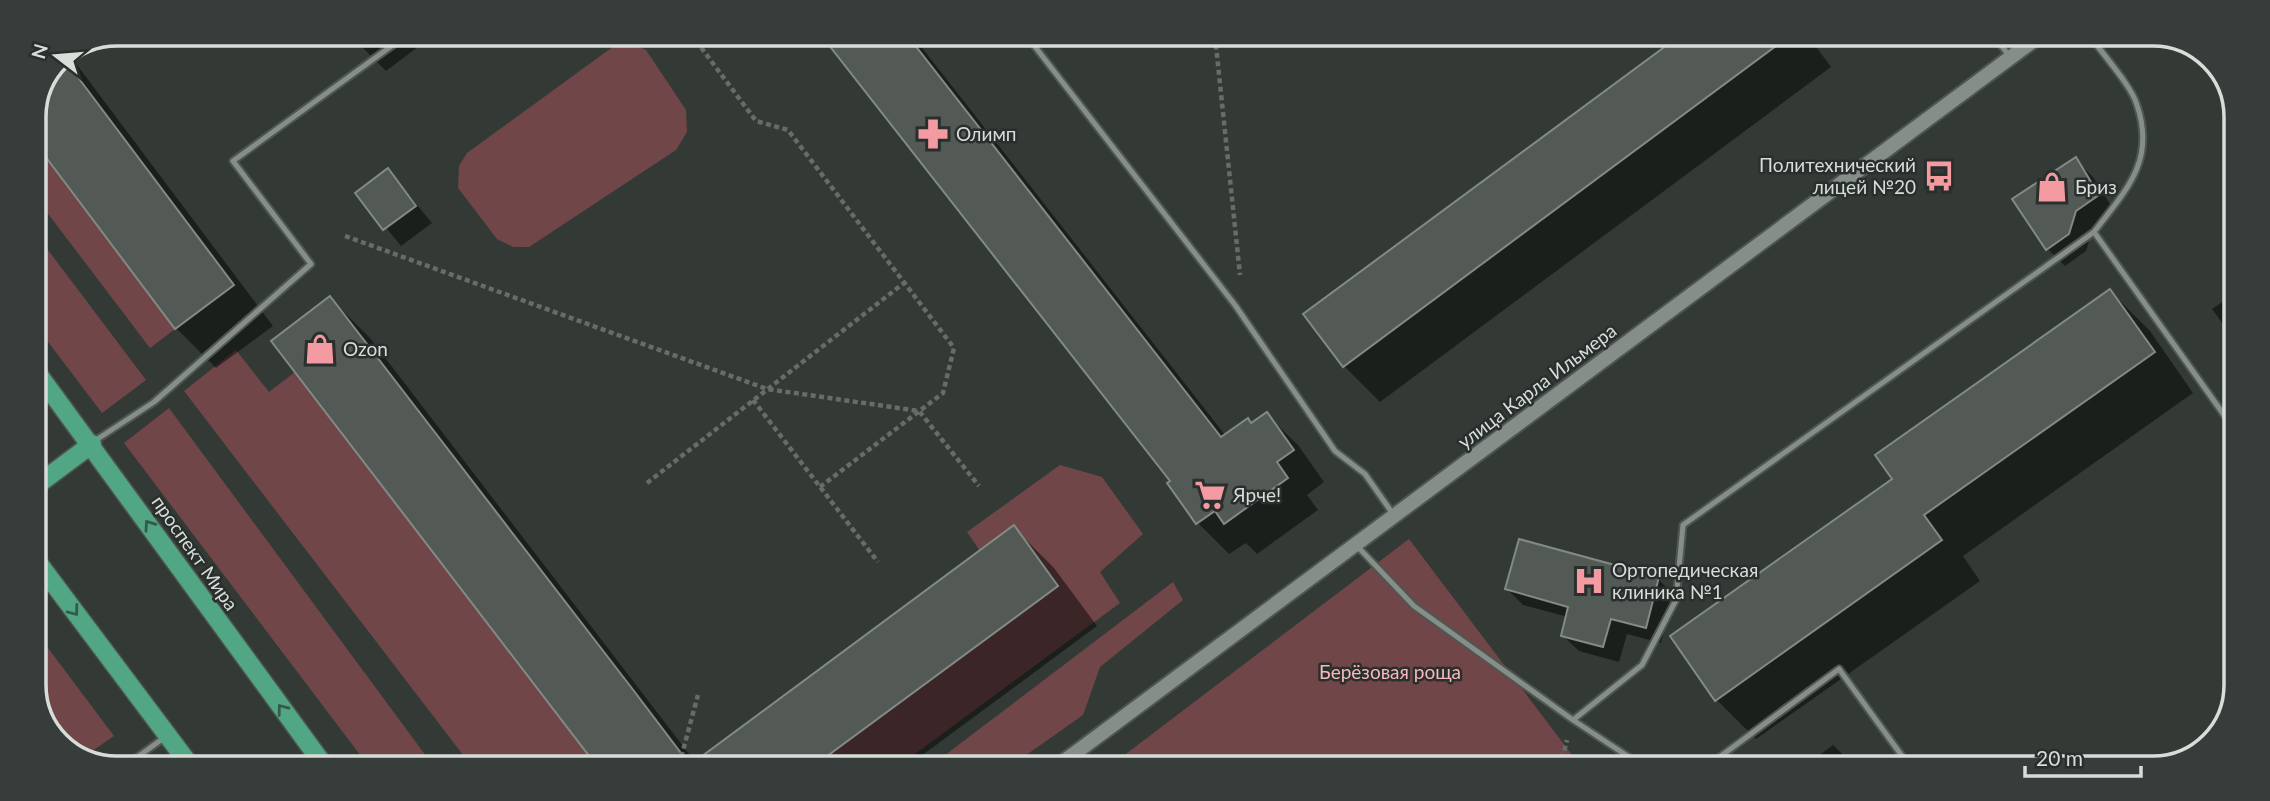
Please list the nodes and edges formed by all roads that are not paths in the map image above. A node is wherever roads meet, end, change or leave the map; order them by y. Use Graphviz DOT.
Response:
graph roads {
  1 [pos="391,46"];
  2 [pos="1035,46"];
  3 [pos="2002,46"];
  4 [pos="2025,46"];
  5 [pos="2097,46"];
  6 [pos="2010,57"];
  7 [pos="2094,232"];
  8 [pos="46,384"];
  9 [pos="2224,415"];
  10 [pos="92,444"];
  11 [pos="46,478"];
  12 [pos="1395,516"];
  13 [pos="1355,544"];
  14 [pos="46,573"];
  15 [pos="1573,720"];
  16 [pos="168,735"];
  17 [pos="139,756"];
  18 [pos="183,756"];
  19 [pos="317,756"];
  20 [pos="1071,756"];
  21 [pos="1627,756"];
  22 [pos="1721,756"];
  23 [pos="1902,756"];
  1 -- 10 [label="lane"];
  2 -- 12 [label="lane"];
  3 -- 6 [label="lane"];
  4 -- 6 [label="street, улица Карла Ильмера"];
  5 -- 7 [label="lane"];
  6 -- 12 [label="street, улица Карла Ильмера"];
  7 -- 9 [label="lane"];
  7 -- 15 [label="lane"];
  8 -- 10 [label="main road, проспект Мира"];
  10 -- 11 [label="main road"];
  19 -- 10 [label="main road, проспект Мира, one-way"];
  12 -- 13 [label="street, улица Карла Ильмера"];
  13 -- 15 [label="lane"];
  13 -- 20 [label="street, улица Карла Ильмера"];
  14 -- 16 [label="main road, one-way"];
  15 -- 21 [label="lane"];
  16 -- 17 [label="lane"];
  16 -- 18 [label="main road"];
  22 -- 23 [label="lane"];
}
